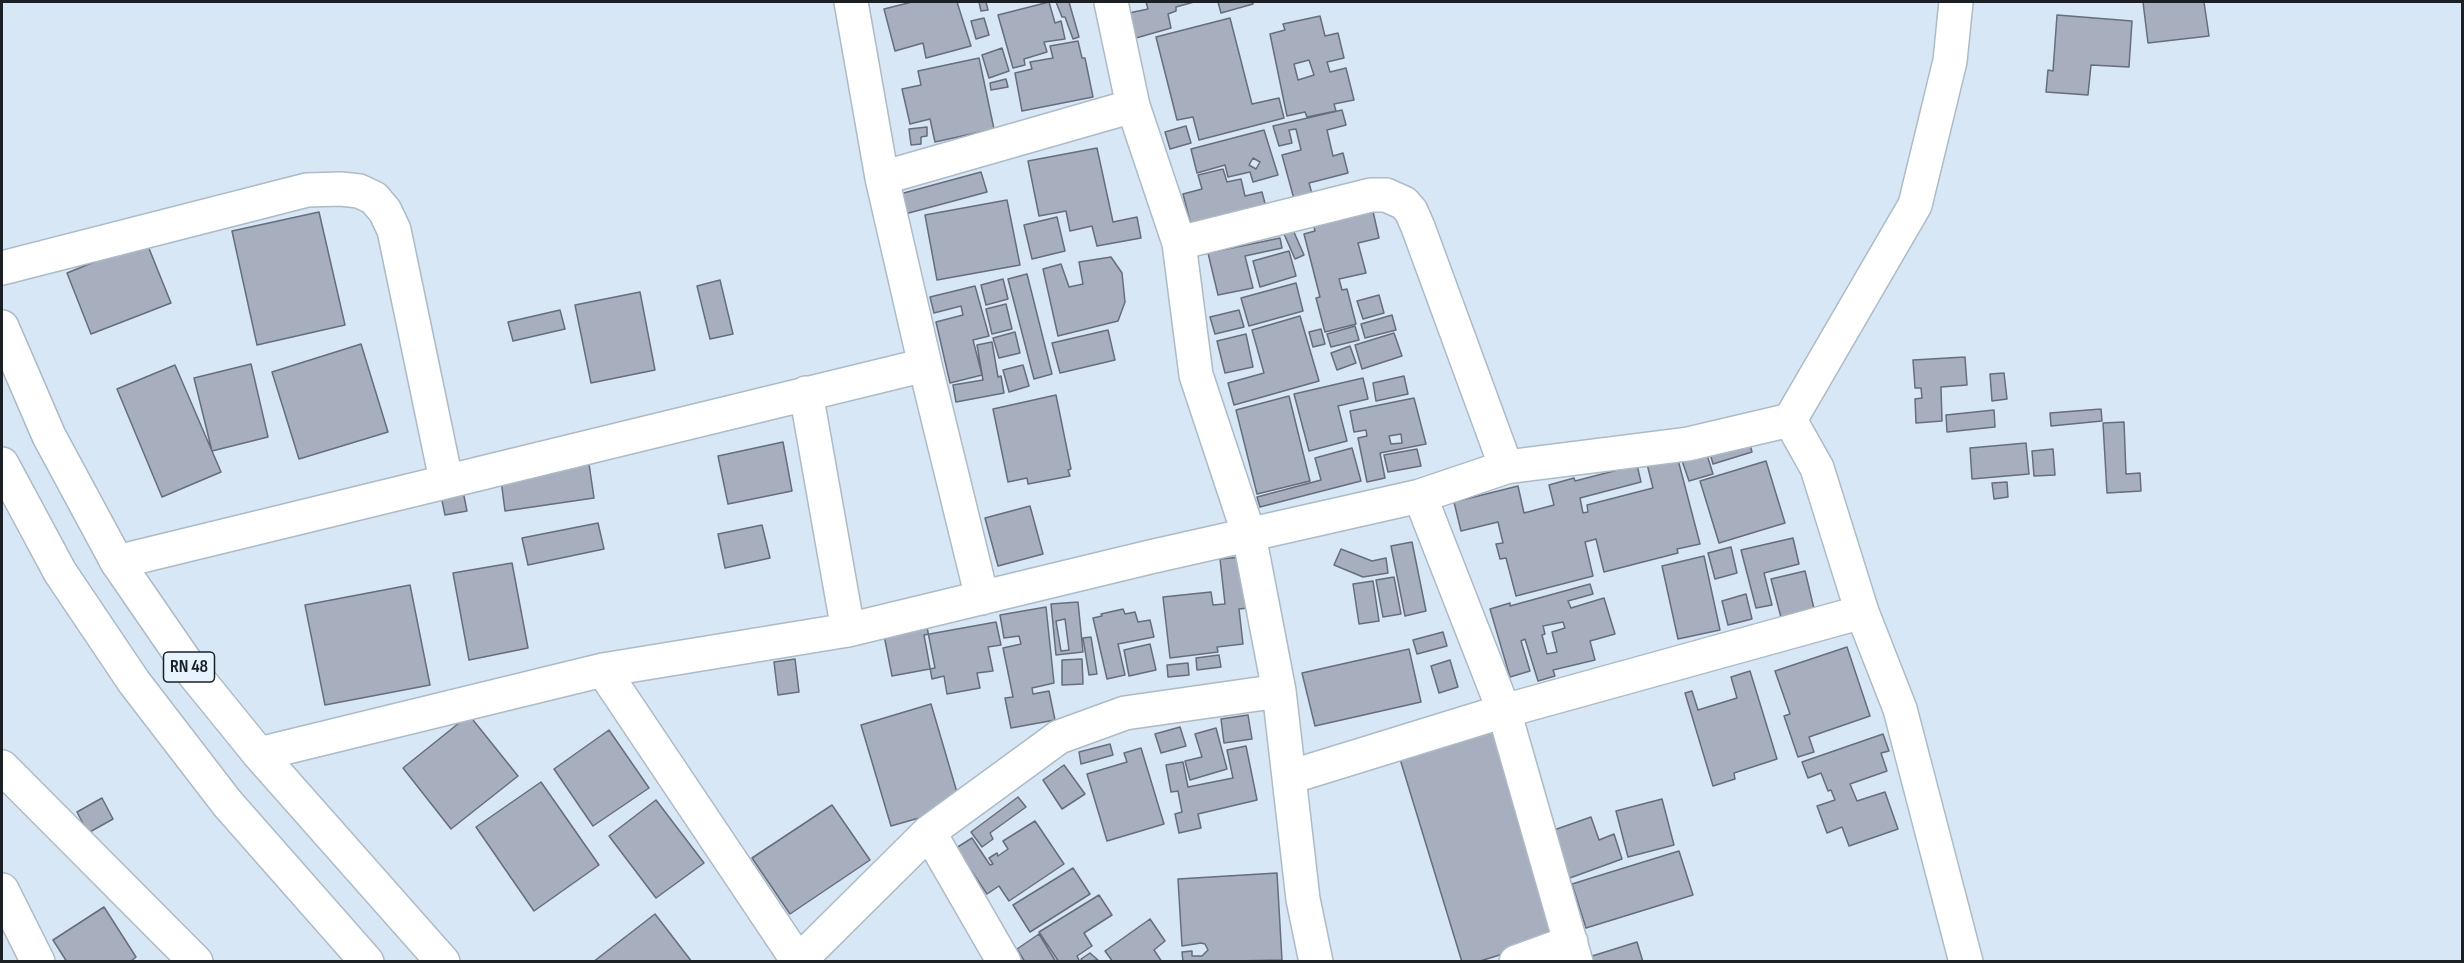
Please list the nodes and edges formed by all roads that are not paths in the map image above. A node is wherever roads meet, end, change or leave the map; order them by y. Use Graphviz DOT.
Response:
graph roads {
  1 [pos="851,2"];
  2 [pos="1111,2"];
  3 [pos="1956,2"];
  4 [pos="1133,106"];
  5 [pos="882,178"];
  6 [pos="1179,243"];
  7 [pos="2,268"];
  8 [pos="2,327"];
  9 [pos="925,365"];
  10 [pos="806,393"];
  11 [pos="1790,420"];
  12 [pos="2,464"];
  13 [pos="1506,467"];
  14 [pos="446,480"];
  15 [pos="1420,496"];
  16 [pos="1249,535"];
  17 [pos="117,562"];
  18 [pos="982,598"];
  19 [pos="1862,612"];
  20 [pos="848,630"];
  21 [pos="603,670"];
  22 [pos="1279,691"];
  23 [pos="1504,711"];
  24 [pos="259,754"];
  25 [pos="2,767"];
  26 [pos="1290,777"];
  27 [pos="929,832"];
  28 [pos="2,890"];
  29 [pos="1574,952"];
  30 [pos="798,961"];
  31 [pos="38,962"];
  32 [pos="196,962"];
  33 [pos="367,962"];
  34 [pos="443,962"];
  35 [pos="1004,962"];
  36 [pos="1316,962"];
  37 [pos="1516,962"];
  38 [pos="1966,962"];
  1 -- 5 [label="main road"];
  2 -- 4 [label="main road"];
  3 -- 11 [label="main road"];
  4 -- 5 [label="main road"];
  4 -- 6 [label="main road"];
  5 -- 9 [label="main road"];
  6 -- 13 [label="main road"];
  6 -- 16 [label="main road"];
  7 -- 14 [label="main road"];
  8 -- 17 [label="main road, RN 48"];
  9 -- 10 [label="main road"];
  9 -- 18 [label="main road"];
  10 -- 14 [label="main road"];
  10 -- 20 [label="main road"];
  11 -- 13 [label="main road"];
  11 -- 19 [label="main road"];
  12 -- 33 [label="main road, RN 48"];
  13 -- 15 [label="main road"];
  14 -- 17 [label="main road"];
  15 -- 16 [label="main road"];
  15 -- 23 [label="main road"];
  16 -- 18 [label="main road"];
  16 -- 22 [label="main road"];
  17 -- 24 [label="main road, RN 48"];
  18 -- 20 [label="main road"];
  19 -- 23 [label="main road"];
  19 -- 38 [label="main road"];
  20 -- 21 [label="main road"];
  21 -- 24 [label="main road"];
  21 -- 30 [label="main road"];
  22 -- 26 [label="main road"];
  22 -- 27 [label="main road"];
  23 -- 26 [label="main road"];
  23 -- 29 [label="main road"];
  24 -- 34 [label="main road, RN 48"];
  25 -- 32 [label="main road"];
  26 -- 36 [label="main road"];
  27 -- 30 [label="main road"];
  27 -- 35 [label="main road"];
  28 -- 31 [label="main road"];
  29 -- 37 [label="main road"];
}
